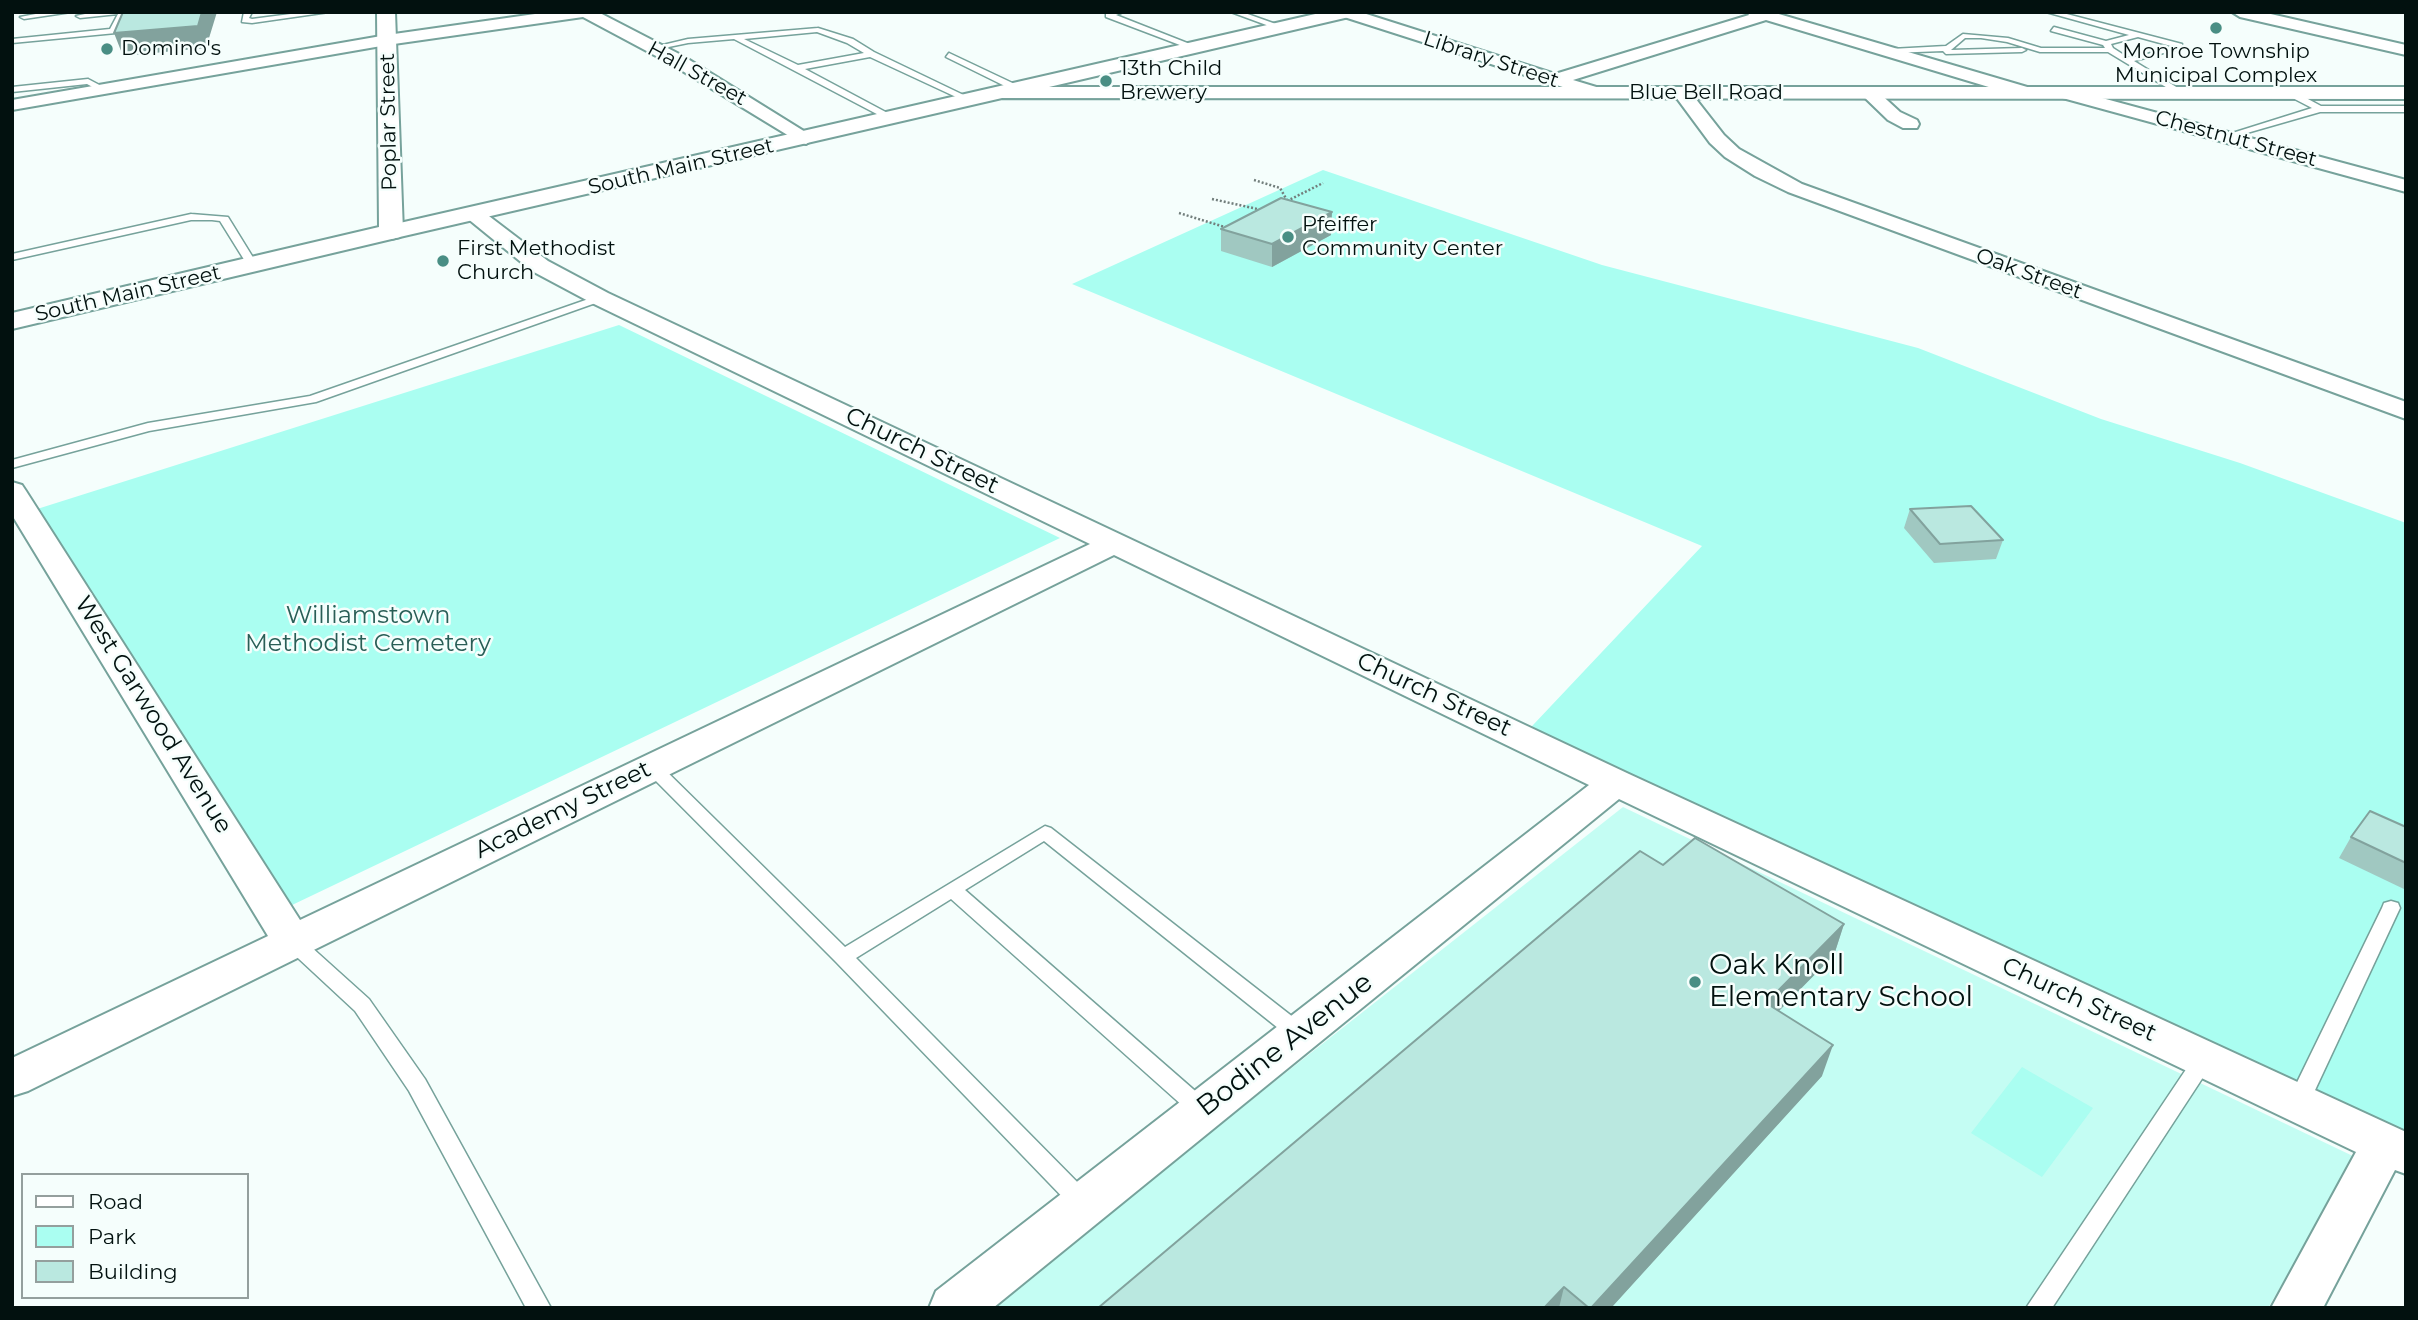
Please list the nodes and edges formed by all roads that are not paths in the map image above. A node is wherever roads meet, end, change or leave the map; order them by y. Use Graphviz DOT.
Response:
graph roads {
  1 [pos="68,12"];
  2 [pos="117,12"];
  3 [pos="123,12"];
  4 [pos="248,12"];
  5 [pos="327,12"];
  6 [pos="386,12"];
  7 [pos="585,12"];
  8 [pos="1120,12"];
  9 [pos="1234,12"];
  10 [pos="1346,12"];
  11 [pos="2049,12"];
  12 [pos="2240,12"];
  13 [pos="81,14"];
  14 [pos="1760,14"];
  15 [pos="26,15"];
  16 [pos="18,26"];
  17 [pos="1283,28"];
  18 [pos="2054,29"];
  19 [pos="2138,35"];
  20 [pos="69,36"];
  21 [pos="735,37"];
  22 [pos="387,40"];
  23 [pos="12,41"];
  24 [pos="2108,47"];
  25 [pos="654,48"];
  26 [pos="1196,48"];
  27 [pos="2040,50"];
  28 [pos="2406,50"];
  29 [pos="1891,51"];
  30 [pos="871,54"];
  31 [pos="949,55"];
  32 [pos="2126,59"];
  33 [pos="1924,60"];
  34 [pos="797,68"];
  35 [pos="1554,80"];
  36 [pos="103,89"];
  37 [pos="12,90"];
  38 [pos="1014,91"];
  39 [pos="1597,93"];
  40 [pos="1682,93"];
  41 [pos="1869,93"];
  42 [pos="2028,93"];
  43 [pos="2065,93"];
  44 [pos="2182,93"];
  45 [pos="2290,93"];
  46 [pos="2396,93"];
  47 [pos="972,101"];
  48 [pos="2406,103"];
  49 [pos="12,105"];
  50 [pos="2319,109"];
  51 [pos="2406,109"];
  52 [pos="892,119"];
  53 [pos="1910,124"];
  54 [pos="2229,137"];
  55 [pos="806,138"];
  56 [pos="2406,186"];
  57 [pos="474,214"];
  58 [pos="391,232"];
  59 [pos="12,257"];
  60 [pos="252,264"];
  61 [pos="600,298"];
  62 [pos="12,321"];
  63 [pos="2406,411"];
  64 [pos="12,464"];
  65 [pos="12,491"];
  66 [pos="1115,543"];
  67 [pos="652,767"];
  68 [pos="1616,783"];
  69 [pos="951,889"];
  70 [pos="2391,908"];
  71 [pos="292,941"];
  72 [pos="843,957"];
  73 [pos="1300,1034"];
  74 [pos="2204,1059"];
  75 [pos="12,1078"];
  76 [pos="2298,1103"];
  77 [pos="1203,1111"];
  78 [pos="2395,1149"];
  79 [pos="1084,1205"];
  80 [pos="539,1308"];
  81 [pos="954,1308"];
  82 [pos="2038,1308"];
  83 [pos="2296,1308"];
  1 -- 15 [label="lane"];
  2 -- 13 [label="lane"];
  3 -- 20 [label="lane"];
  4 -- 5 [label="lane"];
  6 -- 22 [label="street, Poplar Street"];
  7 -- 22 [label="street"];
  7 -- 25 [label="street, Hall Street"];
  8 -- 26 [label="lane"];
  9 -- 17 [label="lane"];
  10 -- 17 [label="street, South Main Street"];
  10 -- 35 [label="street, Library Street"];
  11 -- 19 [label="lane"];
  12 -- 28 [label="street"];
  13 -- 20 [label="lane"];
  14 -- 29 [label="street"];
  14 -- 35 [label="street"];
  15 -- 16 [label="lane"];
  17 -- 26 [label="street, South Main Street"];
  18 -- 24 [label="lane"];
  19 -- 24 [label="lane"];
  19 -- 32 [label="lane"];
  20 -- 23 [label="lane"];
  21 -- 25 [label="lane"];
  21 -- 30 [label="lane"];
  21 -- 34 [label="lane"];
  22 -- 36 [label="street"];
  22 -- 58 [label="street, Poplar Street"];
  24 -- 27 [label="lane"];
  24 -- 32 [label="lane"];
  25 -- 55 [label="street, Hall Street"];
  26 -- 38 [label="street, South Main Street"];
  27 -- 29 [label="lane"];
  27 -- 33 [label="lane"];
  29 -- 33 [label="street"];
  30 -- 34 [label="lane"];
  30 -- 47 [label="lane"];
  31 -- 38 [label="lane"];
  32 -- 44 [label="lane"];
  33 -- 42 [label="street"];
  34 -- 52 [label="lane"];
  35 -- 39 [label="street, Library Street"];
  36 -- 37 [label="lane"];
  36 -- 49 [label="street"];
  38 -- 39 [label="street, Blue Bell Road"];
  38 -- 47 [label="street, South Main Street"];
  39 -- 40 [label="street, Blue Bell Road"];
  40 -- 41 [label="street, Blue Bell Road"];
  40 -- 63 [label="street, Oak Street"];
  41 -- 42 [label="street, Blue Bell Road"];
  41 -- 53 [label="street"];
  42 -- 43 [label="street, Blue Bell Road"];
  43 -- 44 [label="street, Blue Bell Road"];
  43 -- 54 [label="street, Chestnut Street"];
  44 -- 45 [label="street, Blue Bell Road"];
  45 -- 46 [label="street, Blue Bell Road"];
  45 -- 50 [label="lane"];
  46 -- 48 [label="lane"];
  47 -- 52 [label="street, South Main Street"];
  50 -- 51 [label="lane"];
  50 -- 54 [label="lane"];
  52 -- 55 [label="street, South Main Street"];
  54 -- 56 [label="street, Chestnut Street"];
  55 -- 57 [label="street, South Main Street"];
  57 -- 58 [label="street, South Main Street"];
  57 -- 61 [label="street, Church Street"];
  58 -- 60 [label="street, South Main Street"];
  59 -- 60 [label="lane"];
  60 -- 62 [label="street, South Main Street"];
  61 -- 64 [label="lane"];
  61 -- 66 [label="street, Church Street"];
  65 -- 71 [label="street, West Garwood Avenue"];
  66 -- 67 [label="street, Academy Street"];
  66 -- 68 [label="street, Church Street"];
  67 -- 71 [label="street, Academy Street"];
  67 -- 72 [label="lane"];
  68 -- 73 [label="street, Bodine Avenue"];
  68 -- 74 [label="street, Church Street"];
  69 -- 72 [label="lane"];
  69 -- 73 [label="lane"];
  69 -- 77 [label="lane"];
  70 -- 76 [label="lane"];
  71 -- 75 [label="street, Academy Street"];
  71 -- 80 [label="lane"];
  72 -- 79 [label="lane"];
  73 -- 77 [label="street, Bodine Avenue"];
  74 -- 76 [label="street, Church Street"];
  74 -- 82 [label="lane"];
  76 -- 78 [label="street, Church Street"];
  77 -- 79 [label="street, Bodine Avenue"];
  78 -- 83 [label="street"];
  79 -- 81 [label="street, Bodine Avenue"];
}
